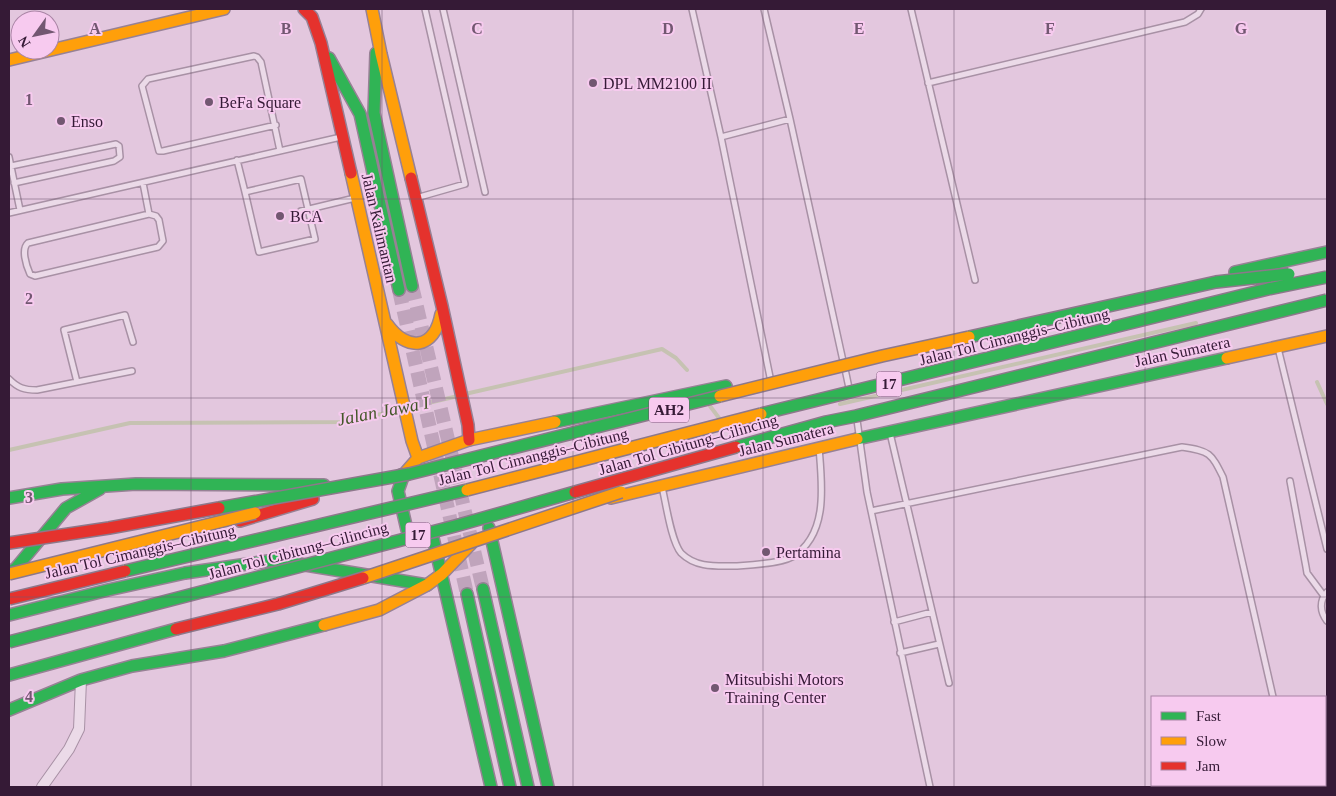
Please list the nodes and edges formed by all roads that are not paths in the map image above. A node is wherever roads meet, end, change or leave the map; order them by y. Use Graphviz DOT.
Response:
graph roads {
  1 [pos="224,9"];
  2 [pos="304,9"];
  3 [pos="372,9"];
  4 [pos="425,9"];
  5 [pos="443,9"];
  6 [pos="692,9"];
  7 [pos="764,9"];
  8 [pos="911,9"];
  9 [pos="1201,9"];
  10 [pos="377,30"];
  11 [pos="321,43"];
  12 [pos="9,60"];
  13 [pos="928,83"];
  14 [pos="790,119"];
  15 [pos="276,125"];
  16 [pos="342,136"];
  17 [pos="721,137"];
  18 [pos="280,151"];
  19 [pos="9,158"];
  20 [pos="237,160"];
  21 [pos="11,166"];
  22 [pos="14,183"];
  23 [pos="143,183"];
  24 [pos="245,192"];
  25 [pos="485,192"];
  26 [pos="356,198"];
  27 [pos="416,198"];
  28 [pos="308,209"];
  29 [pos="20,210"];
  30 [pos="301,211"];
  31 [pos="9,213"];
  32 [pos="149,214"];
  33 [pos="259,222"];
  34 [pos="252,223"];
  35 [pos="1327,252"];
  36 [pos="1327,270"];
  37 [pos="1327,276"];
  38 [pos="975,280"];
  39 [pos="412,286"];
  40 [pos="399,290"];
  41 [pos="1327,300"];
  42 [pos="442,306"];
  43 [pos="383,317"];
  44 [pos="1327,336"];
  45 [pos="133,342"];
  46 [pos="1278,347"];
  47 [pos="843,361"];
  48 [pos="132,371"];
  49 [pos="770,377"];
  50 [pos="9,379"];
  51 [pos="77,382"];
  52 [pos="852,397"];
  53 [pos="854,406"];
  54 [pos="826,422"];
  55 [pos="889,432"];
  56 [pos="858,439"];
  57 [pos="469,440"];
  58 [pos="819,447"];
  59 [pos="418,458"];
  60 [pos="407,474"];
  61 [pos="384,479"];
  62 [pos="1290,481"];
  63 [pos="104,486"];
  64 [pos="662,487"];
  65 [pos="9,498"];
  66 [pos="906,505"];
  67 [pos="871,511"];
  68 [pos="488,525"];
  69 [pos="434,538"];
  70 [pos="9,543"];
  71 [pos="1327,549"];
  72 [pos="9,574"];
  73 [pos="442,574"];
  74 [pos="9,582"];
  75 [pos="427,586"];
  76 [pos="483,589"];
  77 [pos="467,594"];
  78 [pos="1326,594"];
  79 [pos="9,599"];
  80 [pos="932,612"];
  81 [pos="9,615"];
  82 [pos="1327,621"];
  83 [pos="894,622"];
  84 [pos="9,642"];
  85 [pos="939,644"];
  86 [pos="900,653"];
  87 [pos="9,676"];
  88 [pos="81,680"];
  89 [pos="949,683"];
  90 [pos="1273,696"];
  91 [pos="9,710"];
  92 [pos="42,787"];
  93 [pos="491,787"];
  94 [pos="510,787"];
  95 [pos="528,787"];
  96 [pos="548,787"];
  97 [pos="930,787"];
  1 -- 12 [label="main road"];
  2 -- 11 [label="main road, Jalan Kalimantan"];
  3 -- 10 [label="main road"];
  4 -- 27 [label="lane"];
  5 -- 25 [label="lane"];
  6 -- 17 [label="lane"];
  7 -- 14 [label="lane"];
  8 -- 13 [label="lane"];
  9 -- 13 [label="lane"];
  10 -- 27 [label="main road"];
  10 -- 39 [label="main road"];
  11 -- 16 [label="main road, Jalan Kalimantan"];
  11 -- 40 [label="main road"];
  13 -- 38 [label="lane"];
  14 -- 17 [label="lane"];
  14 -- 47 [label="lane"];
  15 -- 15 [label="lane"];
  15 -- 18 [label="lane"];
  16 -- 18 [label="lane"];
  16 -- 26 [label="main road, Jalan Kalimantan"];
  17 -- 49 [label="lane"];
  18 -- 20 [label="lane"];
  19 -- 21 [label="lane"];
  20 -- 23 [label="lane"];
  20 -- 24 [label="lane"];
  21 -- 22 [label="lane"];
  21 -- 22 [label="lane"];
  22 -- 29 [label="lane"];
  23 -- 29 [label="lane"];
  23 -- 32 [label="lane"];
  24 -- 28 [label="lane"];
  24 -- 34 [label="lane"];
  26 -- 28 [label="lane"];
  26 -- 43 [label="main road, Jalan Kalimantan"];
  27 -- 42 [label="main road"];
  28 -- 30 [label="lane"];
  28 -- 34 [label="lane"];
  29 -- 31 [label="lane"];
  32 -- 32 [label="lane"];
  33 -- 34 [label="lane"];
  35 -- 47 [label="main road"];
  36 -- 60 [label="main road, AH2, bridge"];
  37 -- 79 [label="main road, Jalan Tol Cimanggis–Cibitung / 17, bridge"];
  41 -- 54 [label="main road, 17, bridge"];
  42 -- 43 [label="main road"];
  42 -- 57 [label="main road"];
  43 -- 59 [label="main road, Jalan Kalimantan"];
  44 -- 46 [label="main road, Jalan Sumatera"];
  45 -- 51 [label="lane"];
  46 -- 55 [label="main road, Jalan Sumatera"];
  46 -- 71 [label="lane"];
  47 -- 49 [label="main road"];
  47 -- 52 [label="lane"];
  48 -- 51 [label="lane"];
  49 -- 57 [label="main road"];
  50 -- 51 [label="lane"];
  53 -- 56 [label="lane"];
  54 -- 84 [label="main road, Jalan Tol Cibitung–Cilincing / 17, bridge"];
  54 -- 87 [label="main road, bridge"];
  55 -- 56 [label="main road, Jalan Sumatera"];
  55 -- 66 [label="lane"];
  56 -- 58 [label="main road, Jalan Sumatera"];
  56 -- 67 [label="lane"];
  57 -- 59 [label="main road"];
  58 -- 64 [label="main road, Jalan Sumatera"];
  58 -- 64 [label="lane"];
  59 -- 60 [label="main road"];
  60 -- 61 [label="main road"];
  60 -- 69 [label="main road, Jalan Sumatera"];
  60 -- 70 [label="main road, AH2, bridge"];
  60 -- 72 [label="main road, bridge"];
  61 -- 63 [label="main road"];
  61 -- 74 [label="main road"];
  62 -- 78 [label="lane"];
  63 -- 65 [label="main road"];
  63 -- 72 [label="main road"];
  64 -- 68 [label="main road, Jalan Sumatera"];
  66 -- 67 [label="lane"];
  66 -- 80 [label="lane"];
  66 -- 90 [label="lane"];
  67 -- 83 [label="lane"];
  68 -- 69 [label="main road, Jalan Sumatera"];
  68 -- 73 [label="main road"];
  68 -- 96 [label="main road"];
  69 -- 73 [label="main road"];
  73 -- 75 [label="main road"];
  73 -- 93 [label="main road"];
  75 -- 81 [label="main road"];
  75 -- 88 [label="main road"];
  76 -- 95 [label="main road"];
  77 -- 94 [label="main road"];
  78 -- 82 [label="lane"];
  80 -- 83 [label="lane"];
  80 -- 85 [label="lane"];
  83 -- 86 [label="lane"];
  85 -- 86 [label="lane"];
  85 -- 89 [label="lane"];
  86 -- 97 [label="lane"];
  88 -- 91 [label="main road"];
  88 -- 92 [label="street"];
}
